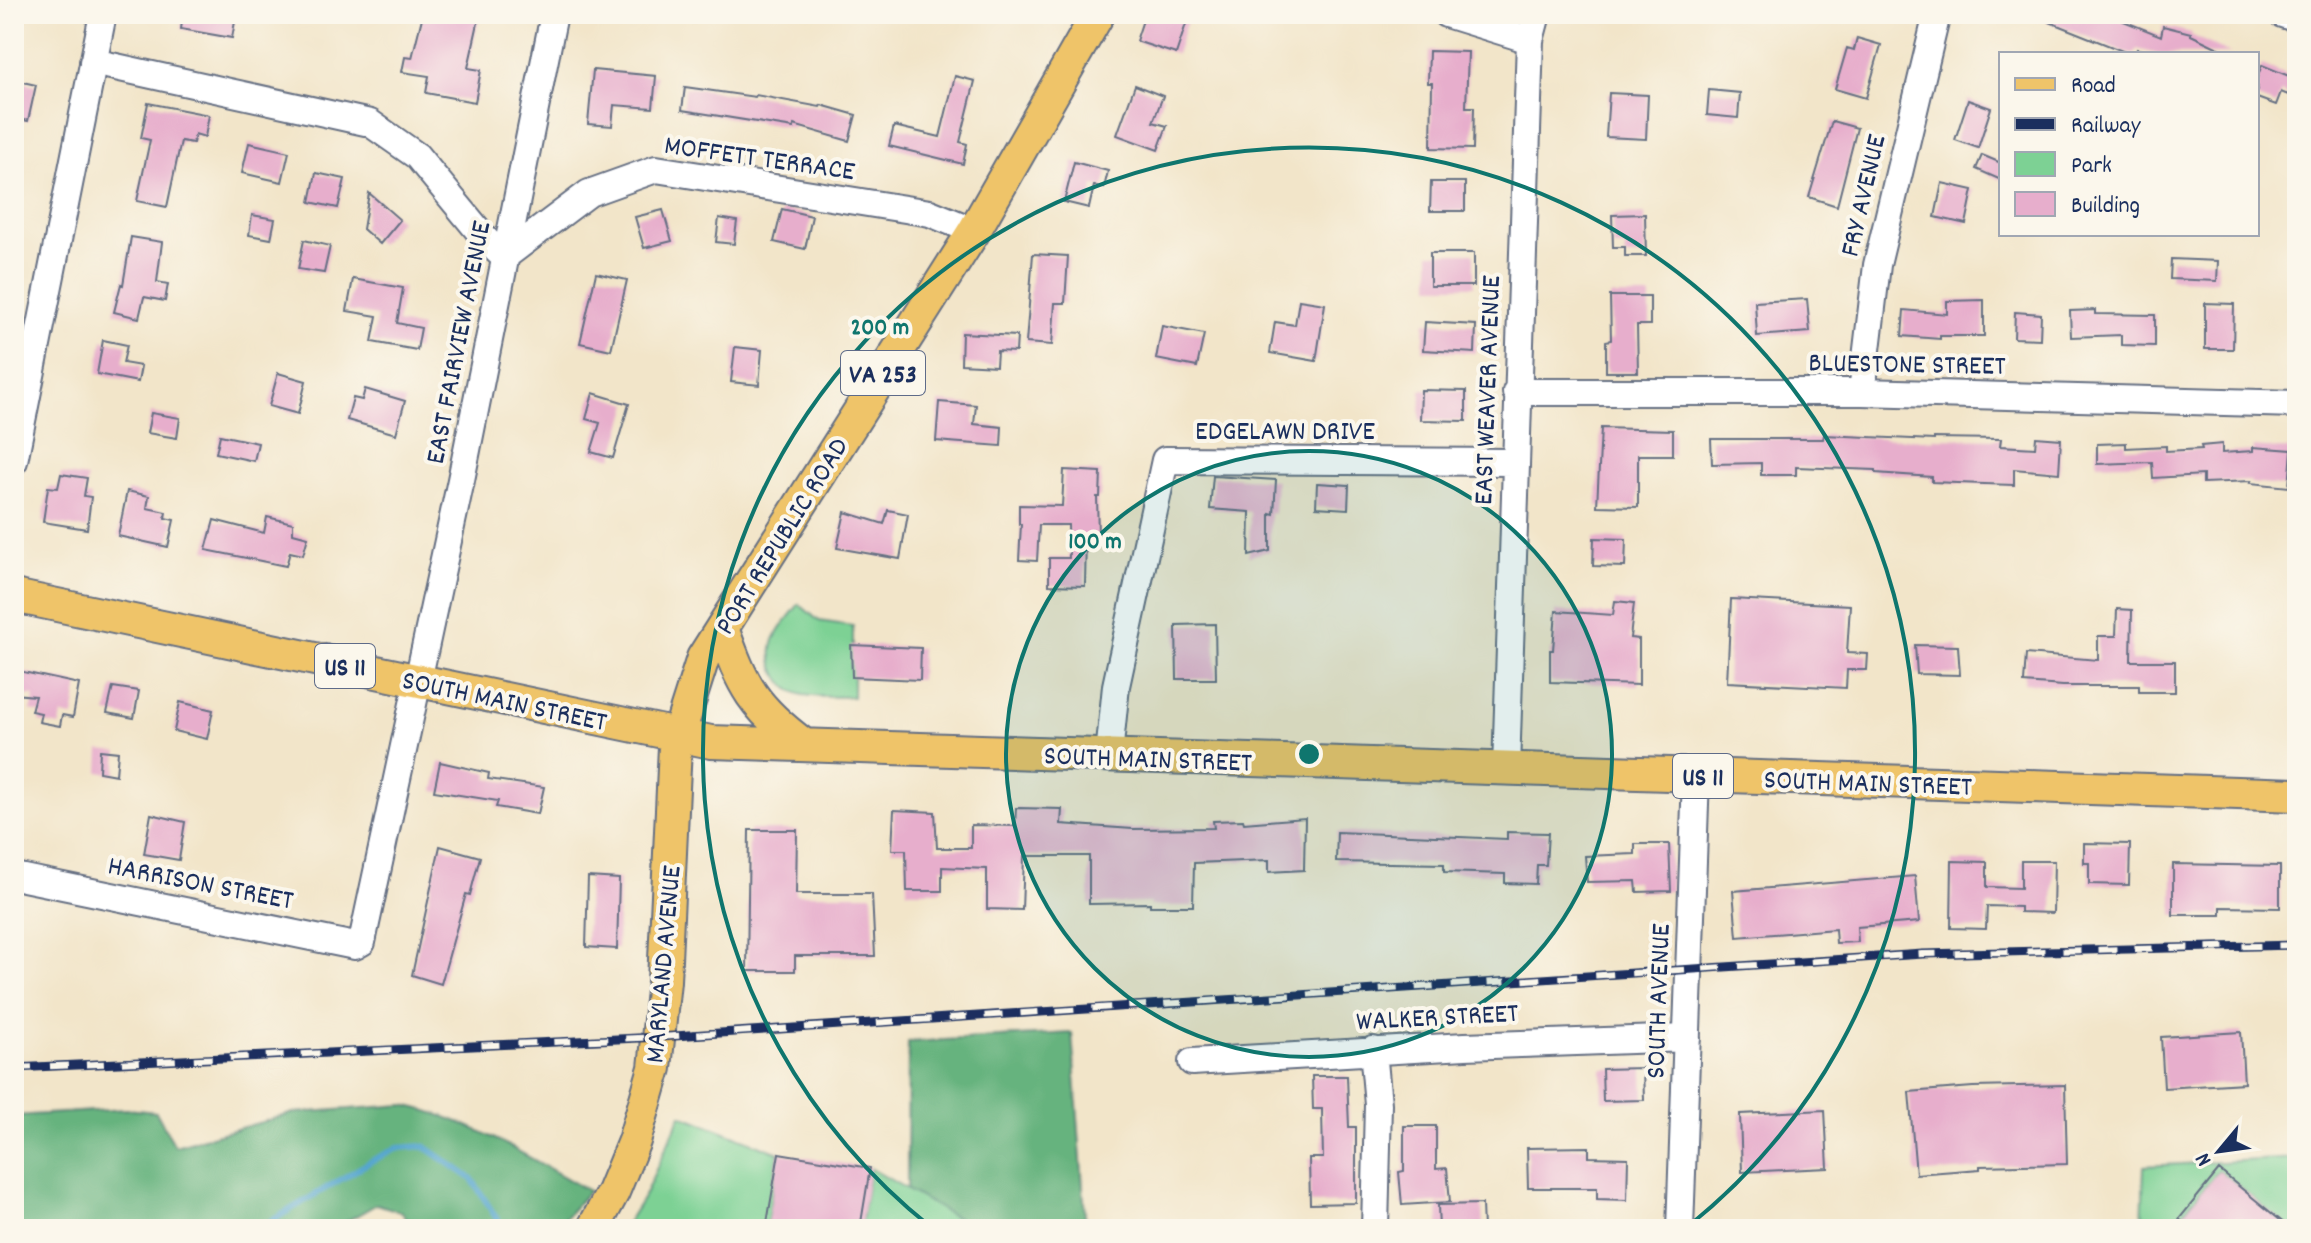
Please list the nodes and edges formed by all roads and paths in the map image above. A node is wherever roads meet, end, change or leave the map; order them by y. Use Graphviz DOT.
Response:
graph roads {
  1 [pos="103,14"];
  2 [pos="554,14"];
  3 [pos="1098,14"];
  4 [pos="1446,14"];
  5 [pos="1537,14"];
  6 [pos="1937,14"];
  7 [pos="2282,14"];
  8 [pos="2297,19"];
  9 [pos="1530,40"];
  10 [pos="93,62"];
  11 [pos="974,231"];
  12 [pos="504,257"];
  13 [pos="1516,392"];
  14 [pos="1862,392"];
  15 [pos="2297,404"];
  16 [pos="14,461"];
  17 [pos="1514,462"];
  18 [pos="14,596"];
  19 [pos="722,628"];
  20 [pos="418,681"];
  21 [pos="676,735"];
  22 [pos="804,745"];
  23 [pos="1109,755"];
  24 [pos="1506,769"];
  25 [pos="1696,776"];
  26 [pos="2297,795"];
  27 [pos="14,876"];
  28 [pos="365,930"];
  29 [pos="1687,1038"];
  30 [pos="1373,1050"];
  31 [pos="1192,1062"];
  32 [pos="593,1229"];
  33 [pos="1375,1229"];
  34 [pos="1680,1229"];
  1 -- 10 [label="street"];
  2 -- 12 [label="street, EAST FAIRVIEW AVENUE"];
  3 -- 11 [label="main road, PORT REPUBLIC ROAD / VA 253"];
  4 -- 9 [label="street"];
  5 -- 9 [label="street, EAST WEAVER AVENUE"];
  6 -- 14 [label="street, FRY AVENUE"];
  7 -- 8 [label="street"];
  9 -- 13 [label="street, EAST WEAVER AVENUE"];
  10 -- 12 [label="street"];
  10 -- 16 [label="street"];
  11 -- 12 [label="street, MOFFETT TERRACE"];
  11 -- 19 [label="main road, PORT REPUBLIC ROAD / VA 253"];
  12 -- 20 [label="street, EAST FAIRVIEW AVENUE"];
  13 -- 14 [label="street, BLUESTONE STREET"];
  13 -- 17 [label="street, EAST WEAVER AVENUE"];
  14 -- 15 [label="street, BLUESTONE STREET"];
  17 -- 23 [label="street, EDGELAWN DRIVE"];
  17 -- 24 [label="street, EAST WEAVER AVENUE"];
  18 -- 20 [label="main road, SOUTH MAIN STREET / US 11"];
  19 -- 21 [label="main road, PORT REPUBLIC ROAD / VA 253"];
  19 -- 22 [label="main road"];
  20 -- 21 [label="main road, SOUTH MAIN STREET / US 11"];
  20 -- 28 [label="street, EAST FAIRVIEW AVENUE"];
  21 -- 22 [label="main road, SOUTH MAIN STREET / US 11"];
  21 -- 32 [label="main road, MARYLAND AVENUE"];
  22 -- 23 [label="main road, SOUTH MAIN STREET / US 11"];
  23 -- 24 [label="main road, SOUTH MAIN STREET / US 11"];
  24 -- 25 [label="main road, SOUTH MAIN STREET / US 11"];
  25 -- 26 [label="main road, SOUTH MAIN STREET / US 11"];
  25 -- 29 [label="street, SOUTH AVENUE"];
  27 -- 28 [label="street, HARRISON STREET"];
  29 -- 30 [label="street, WALKER STREET"];
  29 -- 34 [label="street, SOUTH AVENUE"];
  30 -- 31 [label="street, WALKER STREET"];
  30 -- 33 [label="street"];
}
